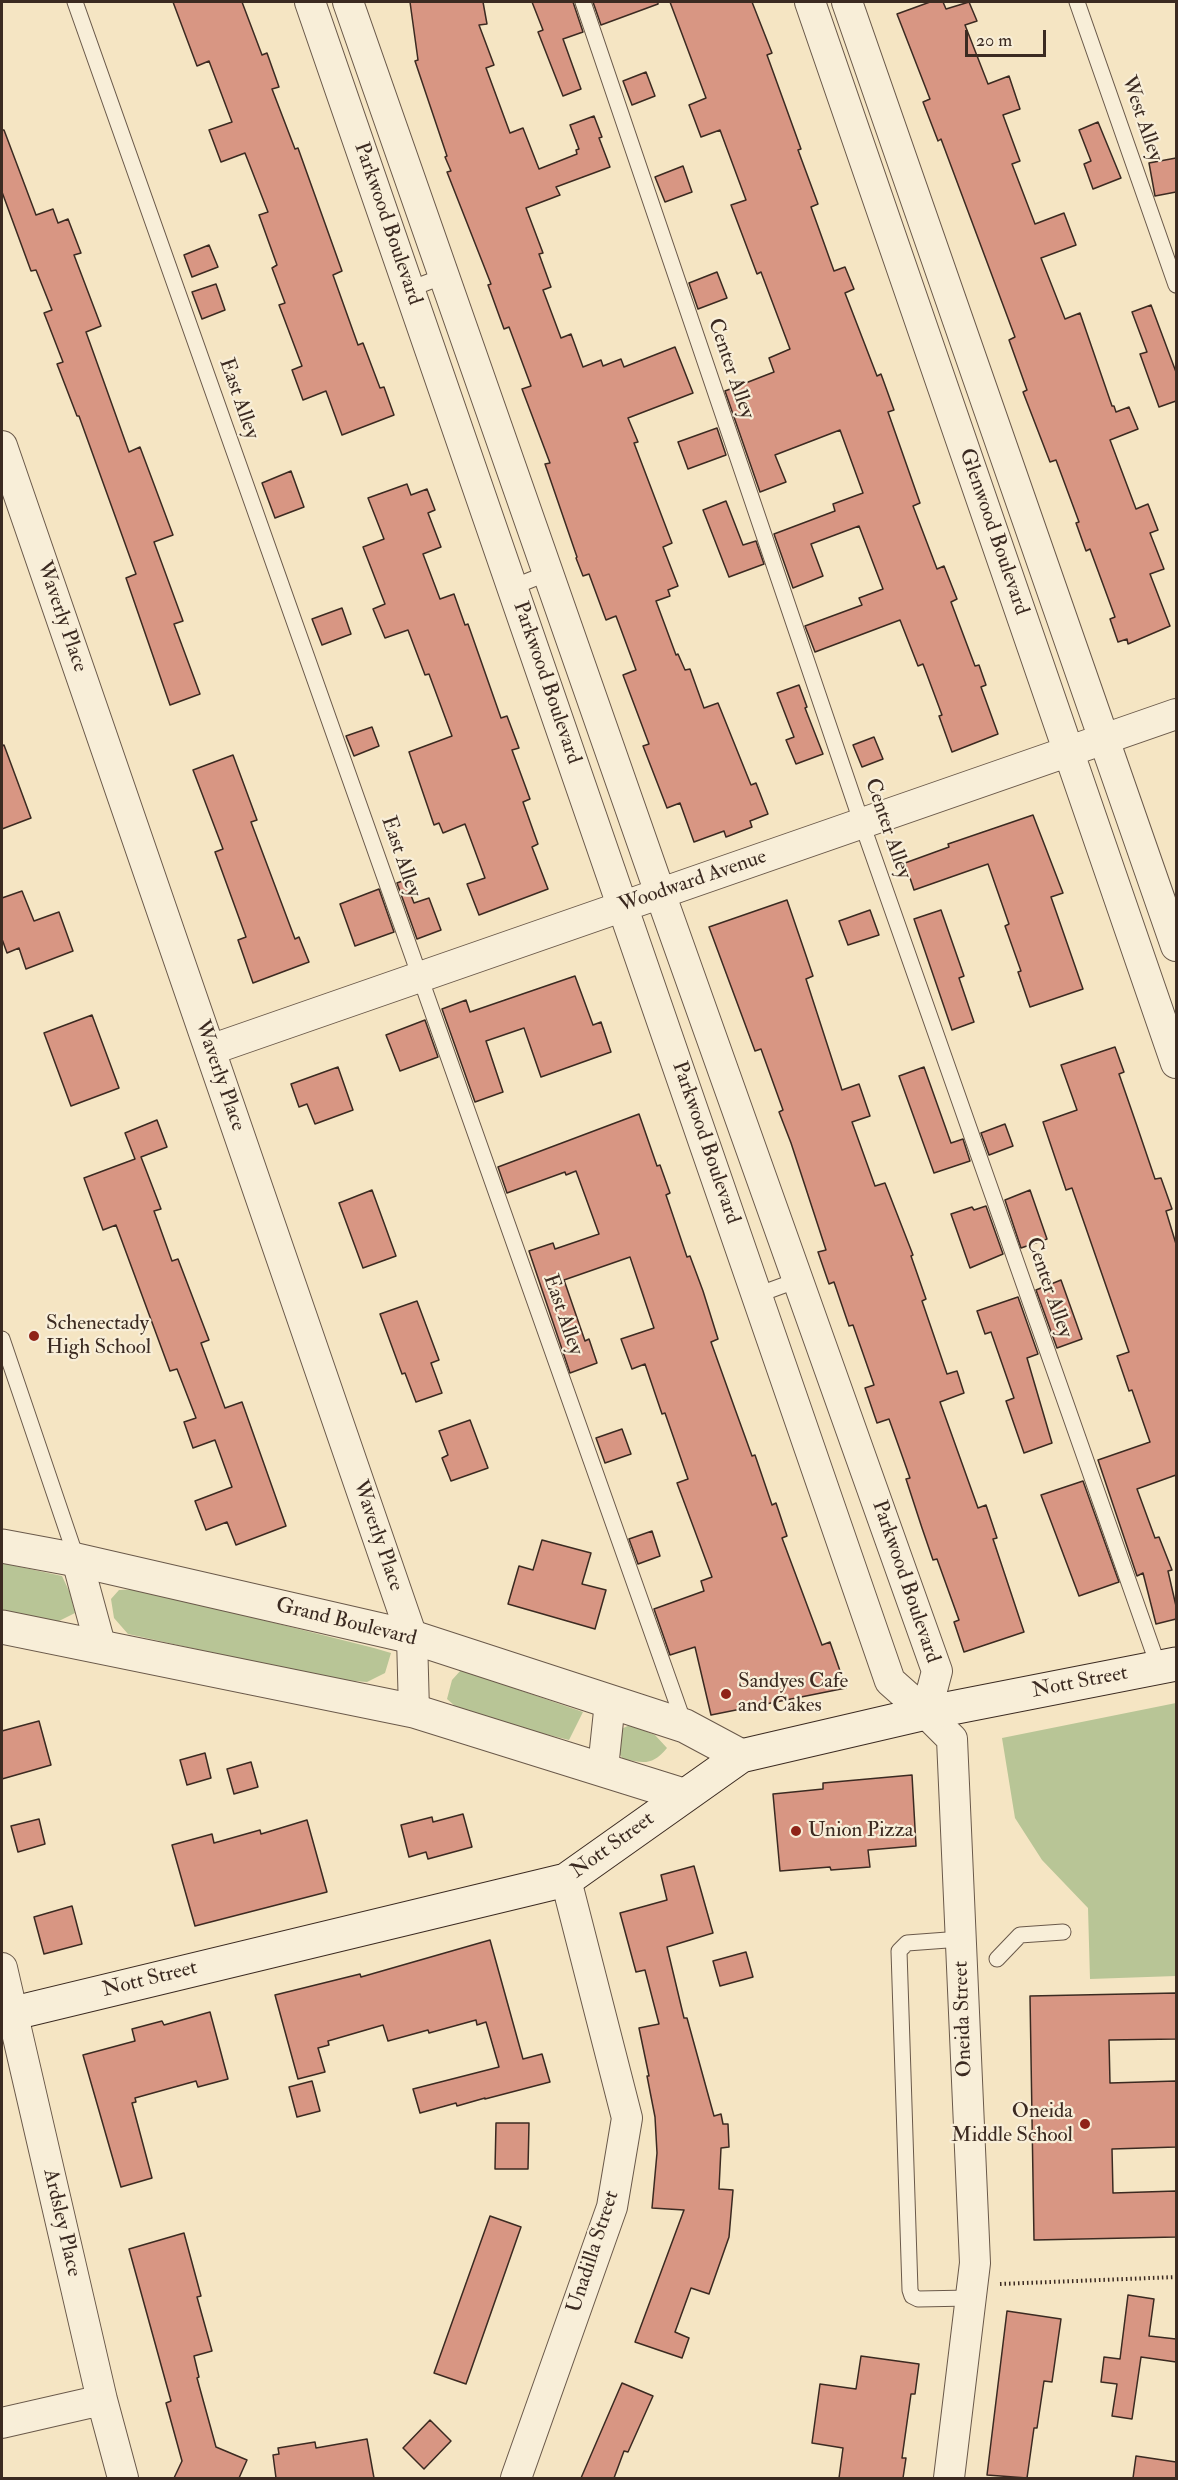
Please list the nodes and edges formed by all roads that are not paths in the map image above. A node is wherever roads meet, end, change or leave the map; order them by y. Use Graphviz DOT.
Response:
graph roads {
  1 [pos="75,2"];
  2 [pos="310,2"];
  3 [pos="348,2"];
  4 [pos="583,2"];
  5 [pos="810,2"];
  6 [pos="847,2"];
  7 [pos="1077,2"];
  8 [pos="444,276"];
  9 [pos="1176,285"];
  10 [pos="410,289"];
  11 [pos="946,343"];
  12 [pos="2,446"];
  13 [pos="548,573"];
  14 [pos="513,587"];
  15 [pos="1176,714"];
  16 [pos="1104,740"];
  17 [pos="1068,752"];
  18 [pos="862,824"];
  19 [pos="660,893"];
  20 [pos="624,906"];
  21 [pos="1176,946"];
  22 [pos="420,977"];
  23 [pos="210,1050"];
  24 [pos="1176,1063"];
  25 [pos="798,1280"];
  26 [pos="757,1295"];
  27 [pos="2,1339"];
  28 [pos="2,1546"];
  29 [pos="77,1560"];
  30 [pos="2,1628"];
  31 [pos="412,1637"];
  32 [pos="101,1648"];
  33 [pos="1168,1666"];
  34 [pos="610,1702"];
  35 [pos="414,1711"];
  36 [pos="926,1713"];
  37 [pos="685,1726"];
  38 [pos="741,1756"];
  39 [pos="603,1768"];
  40 [pos="683,1795"];
  41 [pos="566,1880"];
  42 [pos="1063,1932"];
  43 [pos="961,1939"];
  44 [pos="997,1959"];
  45 [pos="2,1968"];
  46 [pos="7,2015"];
  47 [pos="971,2292"];
  48 [pos="102,2400"];
  49 [pos="2,2423"];
  50 [pos="123,2478"];
  51 [pos="516,2478"];
  52 [pos="949,2478"];
  1 -- 22 [label="lane, East Alley"];
  2 -- 10 [label="street, Parkwood Boulevard"];
  3 -- 8 [label="street, Parkwood Boulevard"];
  4 -- 18 [label="lane, Center Alley"];
  5 -- 11 [label="street, Glenwood Boulevard"];
  6 -- 11 [label="street, Glenwood Boulevard"];
  7 -- 9 [label="lane, West Alley"];
  8 -- 10 [label="lane"];
  8 -- 13 [label="street, Parkwood Boulevard"];
  10 -- 14 [label="street, Parkwood Boulevard"];
  11 -- 16 [label="street, Glenwood Boulevard"];
  11 -- 17 [label="street, Glenwood Boulevard"];
  12 -- 23 [label="street, Waverly Place"];
  13 -- 14 [label="lane"];
  13 -- 19 [label="street, Parkwood Boulevard"];
  14 -- 20 [label="street, Parkwood Boulevard"];
  15 -- 16 [label="street, Woodward Avenue"];
  16 -- 17 [label="street, Woodward Avenue"];
  16 -- 21 [label="street, Glenwood Boulevard"];
  17 -- 18 [label="street, Woodward Avenue"];
  17 -- 24 [label="street, Glenwood Boulevard"];
  18 -- 19 [label="street, Woodward Avenue"];
  18 -- 33 [label="lane, Center Alley"];
  19 -- 20 [label="street, Woodward Avenue"];
  19 -- 25 [label="street, Parkwood Boulevard"];
  20 -- 22 [label="street, Woodward Avenue"];
  20 -- 26 [label="street, Parkwood Boulevard"];
  22 -- 23 [label="street, Woodward Avenue"];
  22 -- 37 [label="lane, East Alley"];
  23 -- 31 [label="street, Waverly Place"];
  25 -- 26 [label="lane"];
  25 -- 36 [label="street, Parkwood Boulevard"];
  26 -- 36 [label="street, Parkwood Boulevard"];
  27 -- 29 [label="lane"];
  28 -- 29 [label="street, Grand Boulevard"];
  29 -- 31 [label="street, Grand Boulevard"];
  29 -- 32 [label="street"];
  30 -- 32 [label="street"];
  31 -- 34 [label="street, Grand Boulevard"];
  31 -- 35 [label="street, Waverly Place"];
  32 -- 35 [label="street"];
  33 -- 36 [label="street, Nott Street"];
  34 -- 37 [label="street, Grand Boulevard"];
  34 -- 39 [label="street"];
  35 -- 39 [label="street"];
  36 -- 38 [label="street, Nott Street"];
  36 -- 43 [label="street, Oneida Street"];
  37 -- 38 [label="street, Grand Boulevard"];
  38 -- 40 [label="street, Nott Street"];
  39 -- 40 [label="street"];
  40 -- 41 [label="street, Nott Street"];
  41 -- 46 [label="street, Nott Street"];
  41 -- 51 [label="street, Unadilla Street"];
  42 -- 44 [label="lane"];
  43 -- 47 [label="street, Oneida Street"];
  43 -- 47 [label="lane"];
  45 -- 46 [label="street, Ardsley Place"];
  46 -- 48 [label="street, Ardsley Place"];
  47 -- 52 [label="street, Oneida Street"];
  48 -- 49 [label="street"];
  48 -- 50 [label="street, Ardsley Place"];
}
